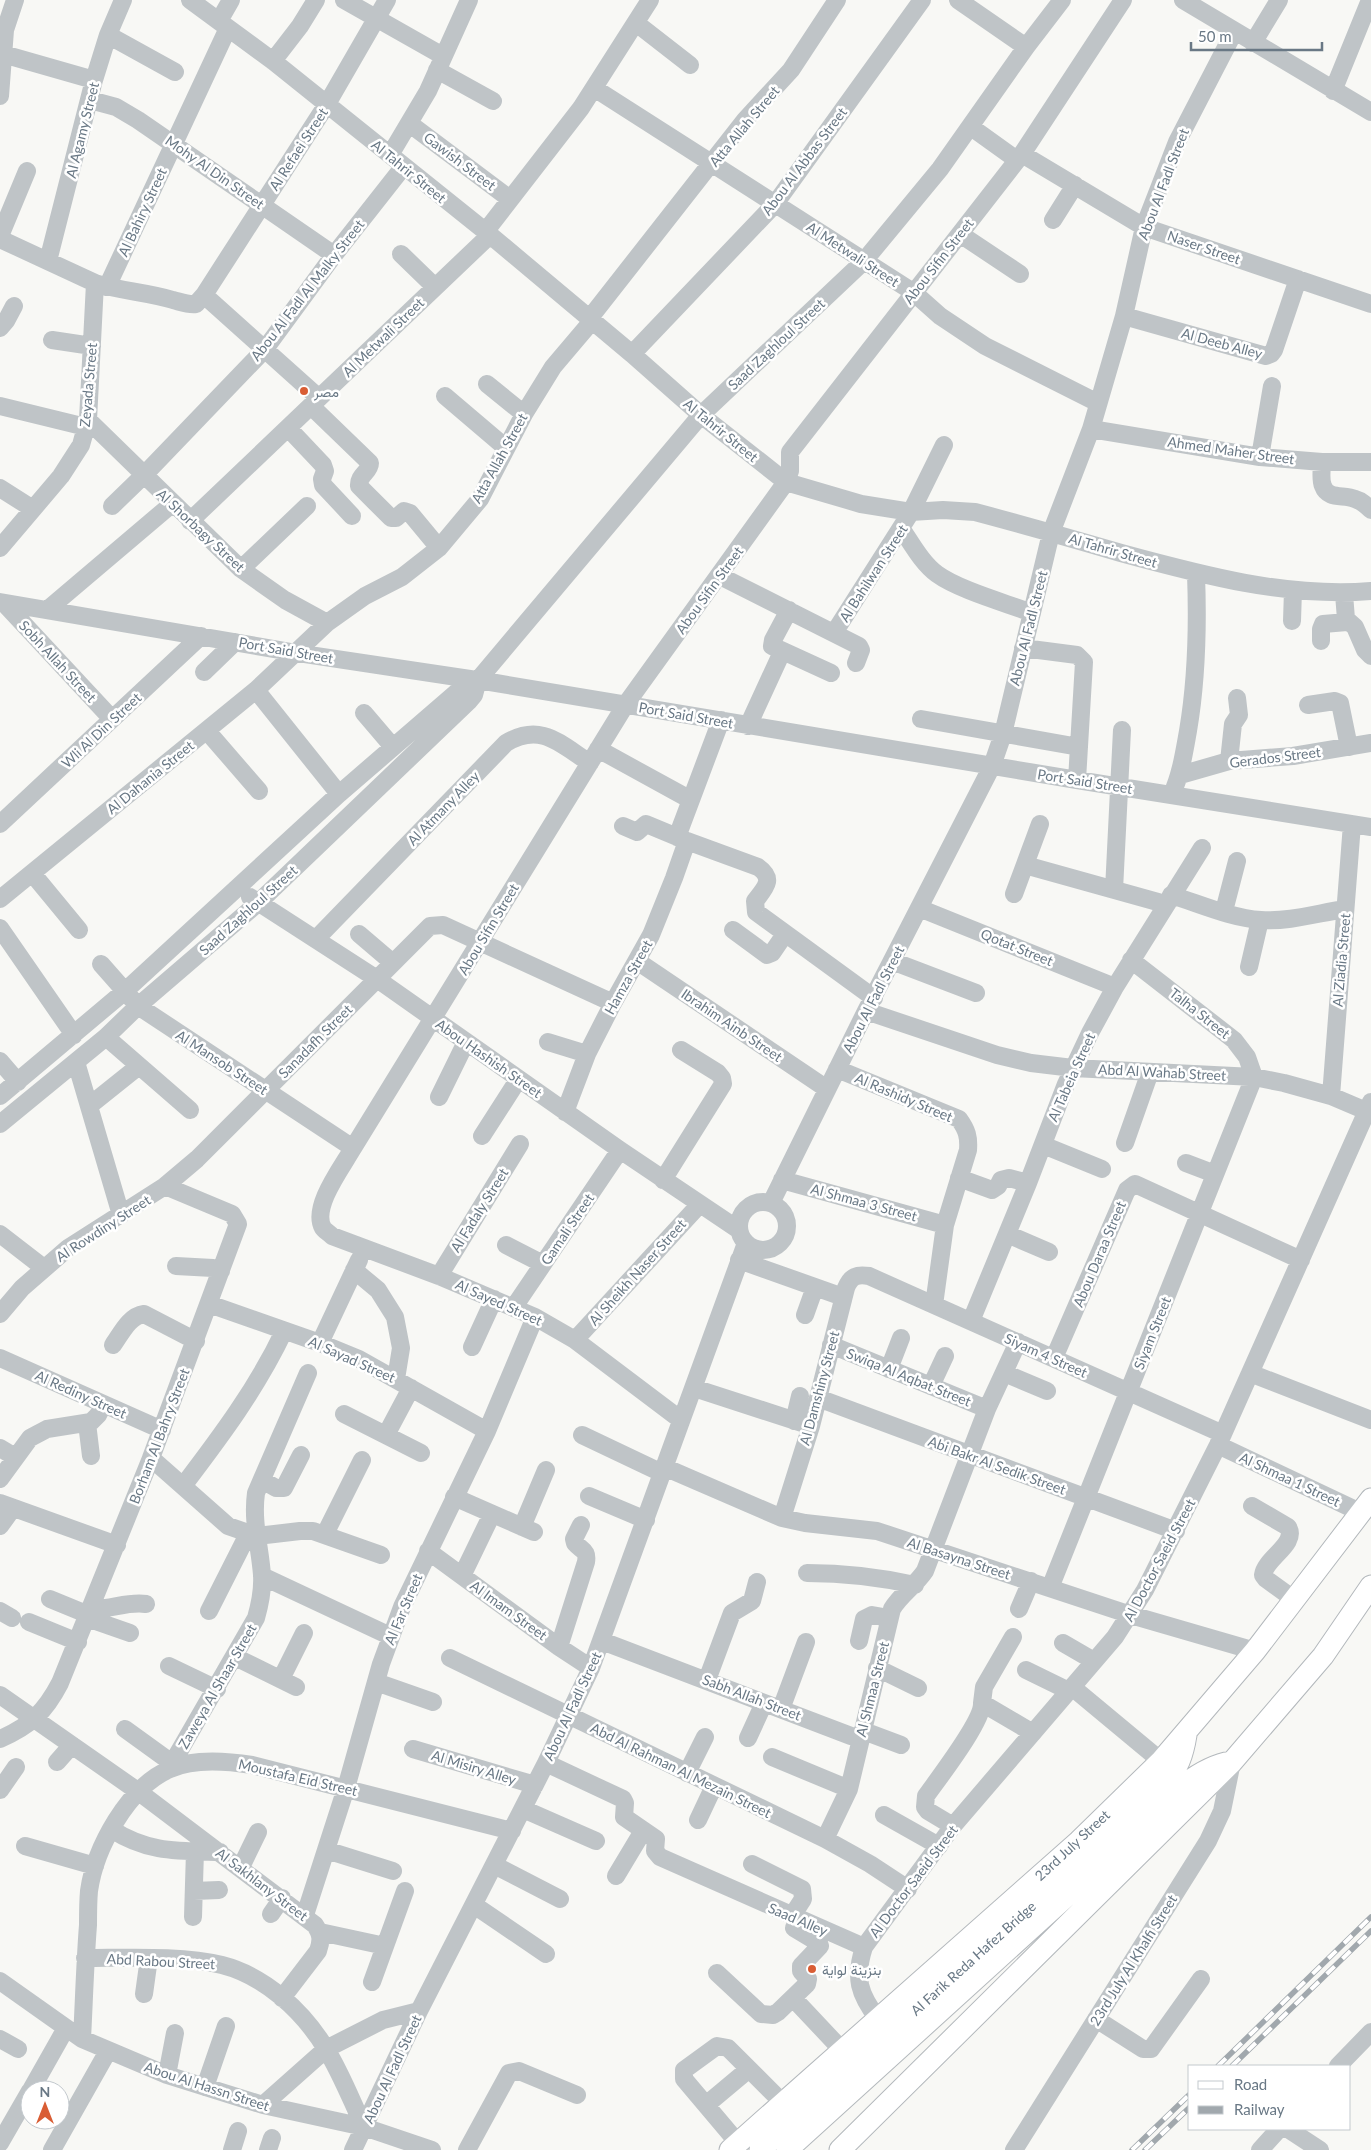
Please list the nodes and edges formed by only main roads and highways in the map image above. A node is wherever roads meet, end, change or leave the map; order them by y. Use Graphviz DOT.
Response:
graph roads {
  1 [pos="1366,1506"];
  2 [pos="1371,1586"];
  3 [pos="1186,1732"];
  4 [pos="1232,1762"];
  5 [pos="1028,1920"];
  6 [pos="734,2146"];
  7 [pos="760,2150"];
  8 [pos="787,2150"];
  9 [pos="840,2150"];
  1 -- 3 [label="main road, 23rd July Street"];
  2 -- 4 [label="main road"];
  3 -- 5 [label="main road, Al Farik Reda Hafez Bridge"];
  3 -- 6 [label="main road, 23rd July Street"];
  4 -- 5 [label="main road, Al Farik Reda Hafez Bridge"];
  4 -- 9 [label="main road"];
  5 -- 7 [label="main road, Al Farik Reda Hafez Bridge"];
  5 -- 8 [label="main road, Al Farik Reda Hafez Bridge"];
}
